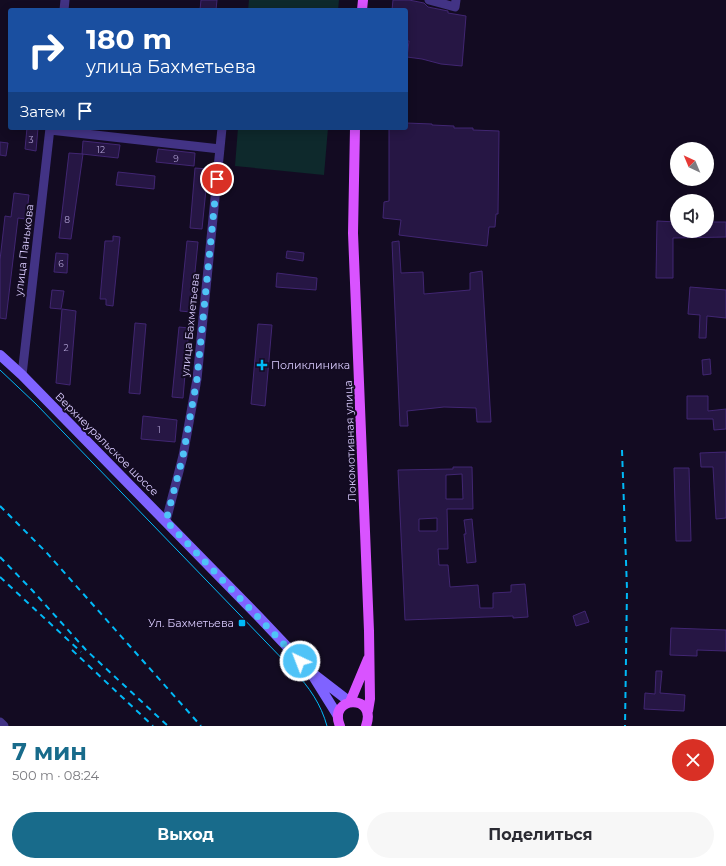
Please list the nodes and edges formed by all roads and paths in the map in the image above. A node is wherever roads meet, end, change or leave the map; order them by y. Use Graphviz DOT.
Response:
graph roads {
  1 [pos="429,0"];
  2 [pos="456,0"];
  3 [pos="50,130"];
  4 [pos="59,130"];
  5 [pos="222,130"];
  6 [pos="355,130"];
  7 [pos="220,148"];
  8 [pos="0,355"];
  9 [pos="22,375"];
  10 [pos="166,521"];
  11 [pos="369,657"];
  12 [pos="311,672"];
  13 [pos="350,702"];
  14 [pos="368,711"];
  15 [pos="338,716"];
  16 [pos="0,722"];
  17 [pos="4,726"];
  18 [pos="340,726"];
  19 [pos="366,726"];
  1 -- 2 [label="street"];
  3 -- 9 [label="street, улица Панькова"];
  4 -- 7 [label="street"];
  5 -- 7 [label="street, улица Бахметьева"];
  6 -- 11 [label="main road, Локомотивная улица"];
  7 -- 10 [label="street, улица Бахметьева"];
  8 -- 9 [label="main road, Верхнеуральское шоссе"];
  9 -- 10 [label="main road, Верхнеуральское шоссе"];
  10 -- 12 [label="main road, Верхнеуральское шоссе"];
  11 -- 13 [label="main road"];
  11 -- 14 [label="main road, Локомотивная улица"];
  12 -- 13 [label="main road"];
  12 -- 15 [label="main road"];
  13 -- 14 [label="main road"];
  13 -- 15 [label="main road"];
  14 -- 19 [label="main road, Локомотивная улица"];
  15 -- 18 [label="main road"];
  16 -- 17 [label="street"];
}
